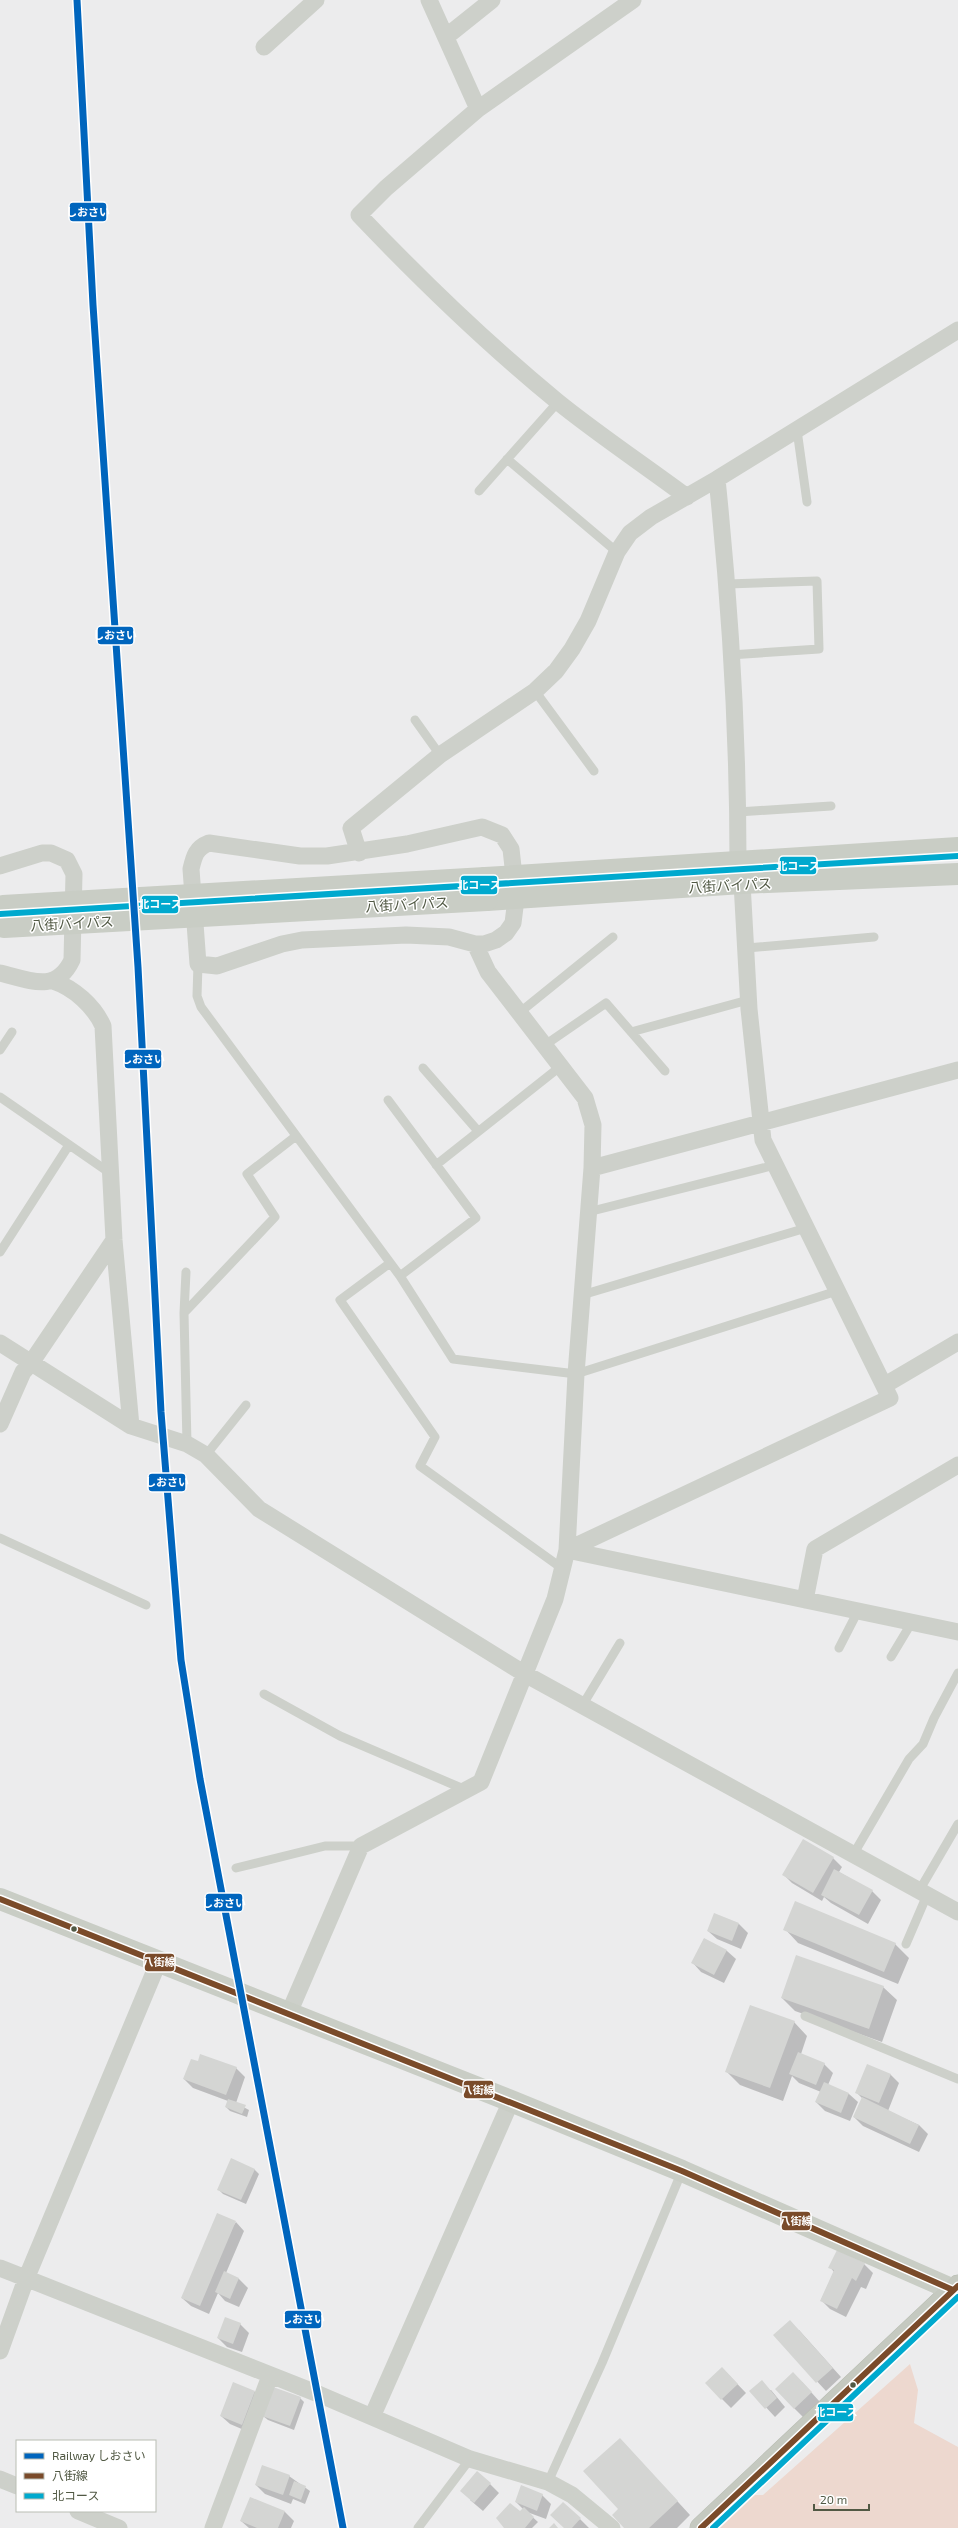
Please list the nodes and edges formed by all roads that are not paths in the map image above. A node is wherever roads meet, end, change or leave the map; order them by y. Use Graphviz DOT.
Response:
graph roads {
  1 [pos="316,0"];
  2 [pos="429,0"];
  3 [pos="492,0"];
  4 [pos="633,0"];
  5 [pos="446,36"];
  6 [pos="264,47"];
  7 [pos="478,109"];
  8 [pos="958,330"];
  9 [pos="558,402"];
  10 [pos="797,430"];
  11 [pos="508,459"];
  12 [pos="718,479"];
  13 [pos="479,491"];
  14 [pos="687,497"];
  15 [pos="807,502"];
  16 [pos="617,552"];
  17 [pos="728,584"];
  18 [pos="730,655"];
  19 [pos="535,691"];
  20 [pos="415,720"];
  21 [pos="440,755"];
  22 [pos="594,771"];
  23 [pos="831,806"];
  24 [pos="738,812"];
  25 [pos="958,848"];
  26 [pos="359,853"];
  27 [pos="738,861"];
  28 [pos="0,866"];
  29 [pos="958,874"];
  30 [pos="514,876"];
  31 [pos="742,883"];
  32 [pos="516,899"];
  33 [pos="2,917"];
  34 [pos="613,937"];
  35 [pos="874,937"];
  36 [pos="474,944"];
  37 [pos="747,948"];
  38 [pos="198,964"];
  39 [pos="0,973"];
  40 [pos="53,981"];
  41 [pos="748,1000"];
  42 [pos="519,1013"];
  43 [pos="12,1032"];
  44 [pos="632,1032"];
  45 [pos="545,1045"];
  46 [pos="0,1050"];
  47 [pos="561,1066"];
  48 [pos="423,1068"];
  49 [pos="958,1070"];
  50 [pos="665,1071"];
  51 [pos="0,1097"];
  52 [pos="388,1100"];
  53 [pos="760,1123"];
  54 [pos="478,1131"];
  55 [pos="296,1136"];
  56 [pos="69,1145"];
  57 [pos="436,1165"];
  58 [pos="775,1165"];
  59 [pos="592,1168"];
  60 [pos="110,1173"];
  61 [pos="588,1212"];
  62 [pos="806,1228"];
  63 [pos="114,1240"];
  64 [pos="0,1252"];
  65 [pos="390,1263"];
  66 [pos="186,1272"];
  67 [pos="400,1276"];
  68 [pos="837,1291"];
  69 [pos="582,1295"];
  70 [pos="184,1313"];
  71 [pos="958,1342"];
  72 [pos="0,1343"];
  73 [pos="31,1363"];
  74 [pos="576,1374"];
  75 [pos="885,1385"];
  76 [pos="246,1405"];
  77 [pos="0,1424"];
  78 [pos="131,1426"];
  79 [pos="188,1444"];
  80 [pos="206,1455"];
  81 [pos="958,1465"];
  82 [pos="0,1538"];
  83 [pos="567,1550"];
  84 [pos="563,1569"];
  85 [pos="805,1600"];
  86 [pos="146,1605"];
  87 [pos="858,1611"];
  88 [pos="912,1622"];
  89 [pos="958,1632"];
  90 [pos="620,1643"];
  91 [pos="839,1648"];
  92 [pos="891,1657"];
  93 [pos="958,1673"];
  94 [pos="525,1674"];
  95 [pos="264,1694"];
  96 [pos="582,1706"];
  97 [pos="466,1790"];
  98 [pos="958,1824"];
  99 [pos="361,1846"];
  100 [pos="853,1855"];
  101 [pos="236,1868"];
  102 [pos="923,1893"];
  103 [pos="0,1899"];
  104 [pos="958,1912"];
  105 [pos="906,1944"];
  106 [pos="158,1963"];
  107 [pos="290,2013"];
  108 [pos="805,2016"];
  109 [pos="958,2079"];
  110 [pos="511,2101"];
  111 [pos="682,2171"];
  112 [pos="0,2268"];
  113 [pos="26,2279"];
  114 [pos="956,2290"];
  115 [pos="0,2351"];
  116 [pos="270,2376"];
  117 [pos="372,2416"];
  118 [pos="470,2459"];
  119 [pos="0,2478"];
  120 [pos="548,2482"];
  121 [pos="16,2486"];
  122 [pos="80,2512"];
  123 [pos="119,2528"];
  124 [pos="213,2528"];
  125 [pos="418,2528"];
  126 [pos="612,2528"];
  127 [pos="701,2528"];
  1 -- 6 [label="street"];
  2 -- 5 [label="street"];
  3 -- 5 [label="street"];
  4 -- 7 [label="street"];
  5 -- 7 [label="street"];
  7 -- 9 [label="street"];
  8 -- 10 [label="street"];
  9 -- 11 [label="lane"];
  9 -- 14 [label="street"];
  10 -- 12 [label="street"];
  10 -- 15 [label="lane"];
  11 -- 13 [label="lane"];
  11 -- 16 [label="lane"];
  12 -- 14 [label="street"];
  12 -- 17 [label="street"];
  14 -- 16 [label="street"];
  16 -- 19 [label="street"];
  17 -- 18 [label="street"];
  17 -- 18 [label="lane"];
  18 -- 24 [label="street"];
  19 -- 21 [label="street"];
  19 -- 22 [label="lane"];
  20 -- 21 [label="lane"];
  21 -- 26 [label="street"];
  23 -- 24 [label="lane"];
  24 -- 27 [label="street"];
  25 -- 27 [label="main road, 八街バイパス"];
  26 -- 30 [label="street"];
  26 -- 38 [label="street"];
  27 -- 30 [label="main road, 八街バイパス"];
  28 -- 40 [label="street"];
  29 -- 31 [label="main road, 八街バイパス"];
  30 -- 33 [label="main road, 八街バイパス, bridge"];
  31 -- 32 [label="main road, 八街バイパス"];
  31 -- 37 [label="street"];
  32 -- 33 [label="main road, 八街バイパス, bridge"];
  32 -- 36 [label="street"];
  34 -- 42 [label="lane"];
  35 -- 37 [label="lane"];
  36 -- 38 [label="street"];
  36 -- 42 [label="street"];
  37 -- 41 [label="street"];
  38 -- 55 [label="lane"];
  39 -- 40 [label="street"];
  40 -- 60 [label="street"];
  41 -- 44 [label="lane"];
  41 -- 53 [label="street"];
  42 -- 45 [label="street"];
  43 -- 46 [label="lane"];
  44 -- 45 [label="lane"];
  44 -- 50 [label="lane"];
  45 -- 47 [label="street"];
  47 -- 54 [label="lane"];
  47 -- 59 [label="street"];
  48 -- 54 [label="lane"];
  49 -- 53 [label="street"];
  51 -- 56 [label="lane"];
  52 -- 57 [label="lane"];
  53 -- 58 [label="street"];
  53 -- 59 [label="street"];
  54 -- 57 [label="lane"];
  55 -- 65 [label="lane"];
  55 -- 70 [label="lane"];
  56 -- 60 [label="lane"];
  56 -- 64 [label="lane"];
  57 -- 67 [label="lane"];
  58 -- 61 [label="lane"];
  58 -- 62 [label="street"];
  59 -- 61 [label="street"];
  60 -- 63 [label="street"];
  61 -- 69 [label="street"];
  62 -- 68 [label="street"];
  62 -- 69 [label="lane"];
  63 -- 73 [label="street"];
  63 -- 78 [label="street"];
  65 -- 67 [label="lane"];
  65 -- 84 [label="lane"];
  66 -- 70 [label="lane"];
  67 -- 74 [label="lane"];
  68 -- 74 [label="lane"];
  68 -- 75 [label="street"];
  69 -- 74 [label="street"];
  70 -- 79 [label="lane"];
  71 -- 75 [label="street"];
  72 -- 73 [label="street"];
  73 -- 77 [label="street"];
  73 -- 78 [label="street"];
  74 -- 83 [label="street"];
  75 -- 83 [label="street"];
  76 -- 80 [label="lane"];
  78 -- 79 [label="street"];
  79 -- 80 [label="street"];
  80 -- 94 [label="street"];
  81 -- 85 [label="street"];
  82 -- 86 [label="lane"];
  83 -- 84 [label="street"];
  83 -- 85 [label="street"];
  84 -- 94 [label="street"];
  85 -- 87 [label="street"];
  87 -- 88 [label="street"];
  87 -- 91 [label="lane"];
  88 -- 89 [label="street"];
  88 -- 92 [label="lane"];
  90 -- 96 [label="lane"];
  93 -- 100 [label="lane"];
  94 -- 96 [label="street"];
  94 -- 97 [label="street"];
  95 -- 97 [label="lane"];
  96 -- 100 [label="street"];
  97 -- 99 [label="street"];
  98 -- 102 [label="lane"];
  99 -- 101 [label="lane"];
  99 -- 107 [label="street"];
  100 -- 102 [label="street"];
  102 -- 104 [label="street"];
  102 -- 105 [label="lane"];
  103 -- 106 [label="main road"];
  106 -- 107 [label="main road"];
  106 -- 113 [label="street"];
  107 -- 110 [label="main road"];
  108 -- 109 [label="lane"];
  110 -- 111 [label="main road"];
  110 -- 117 [label="street"];
  111 -- 114 [label="main road"];
  111 -- 120 [label="lane"];
  112 -- 113 [label="street"];
  113 -- 115 [label="street"];
  113 -- 116 [label="street"];
  114 -- 127 [label="highway"];
  116 -- 117 [label="street"];
  116 -- 124 [label="street"];
  117 -- 118 [label="street"];
  118 -- 120 [label="street"];
  118 -- 125 [label="lane"];
  119 -- 121 [label="street"];
  120 -- 126 [label="street"];
  122 -- 123 [label="street"];
}
